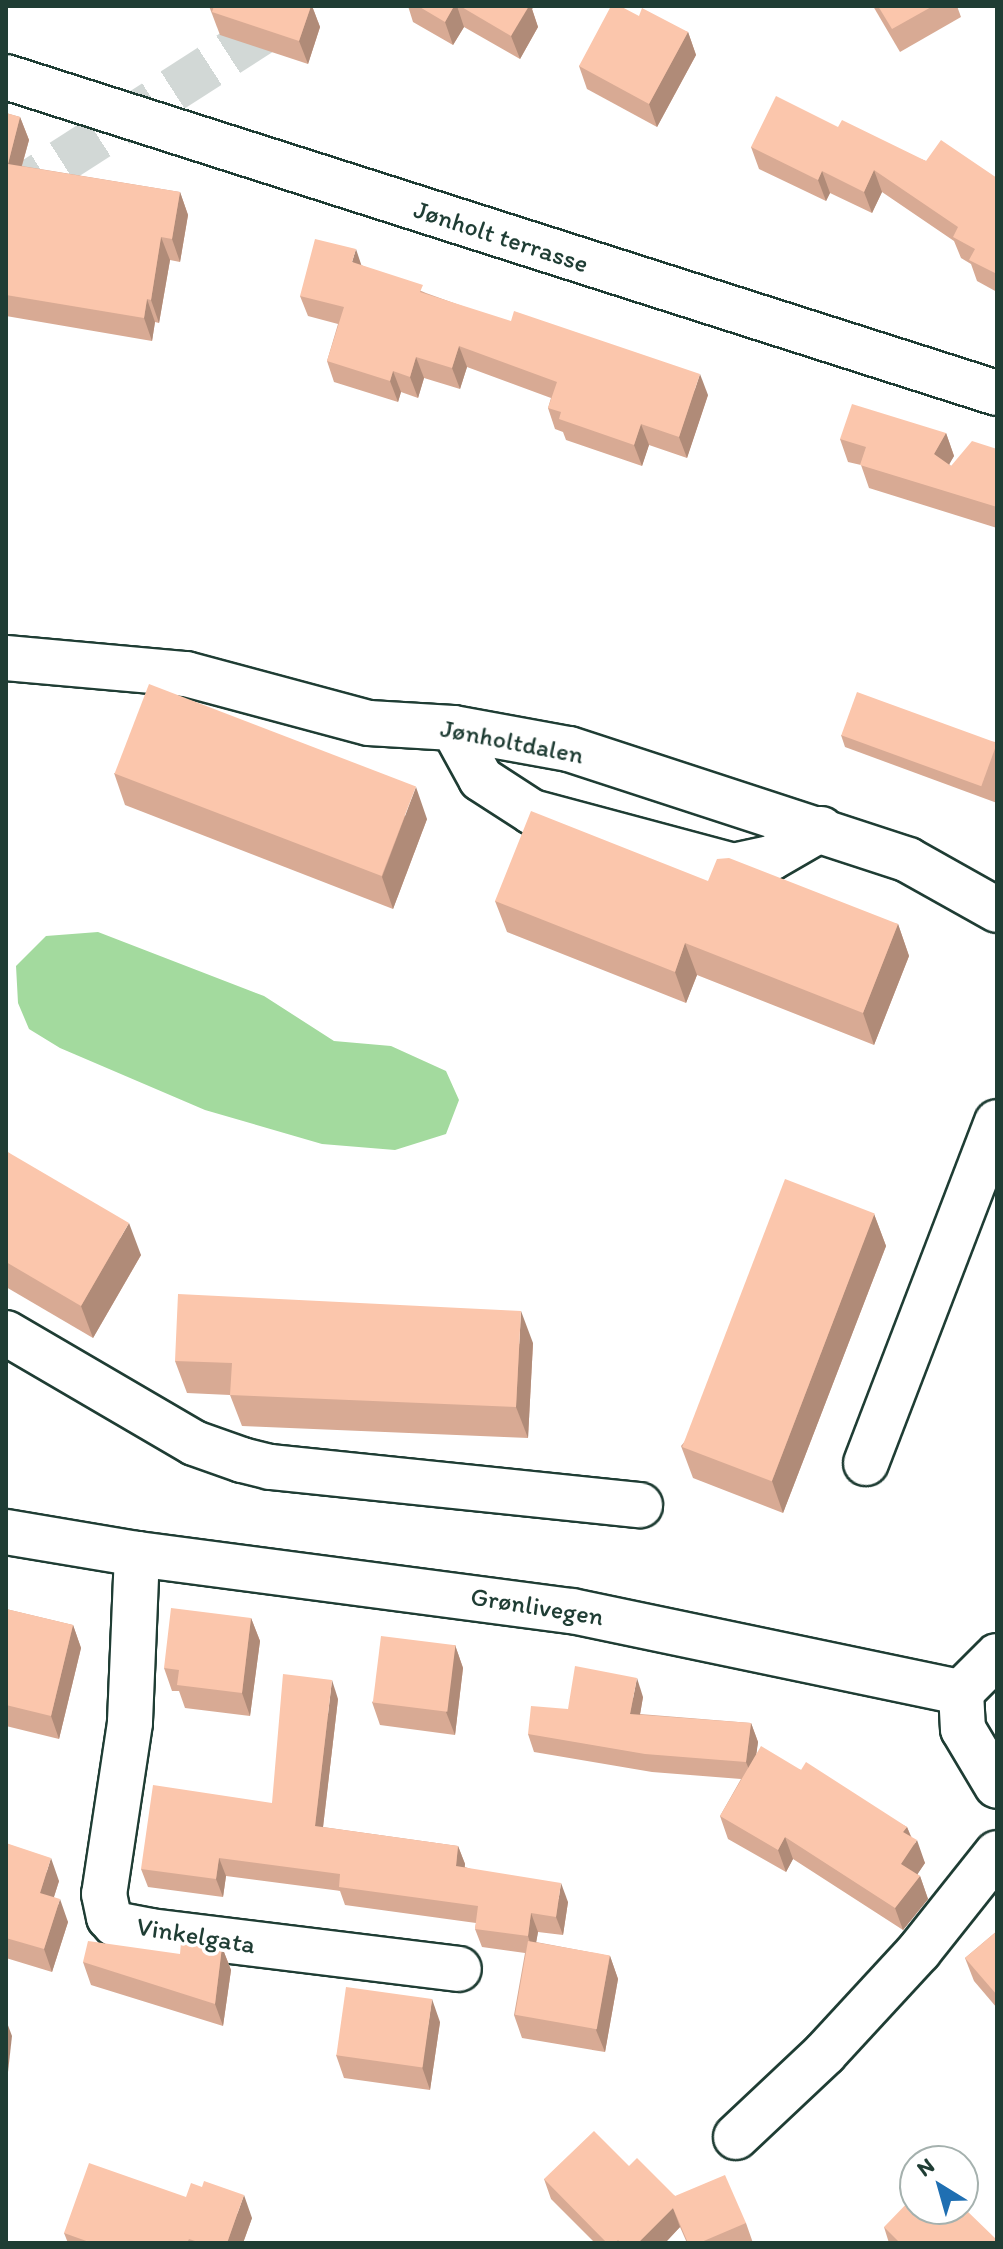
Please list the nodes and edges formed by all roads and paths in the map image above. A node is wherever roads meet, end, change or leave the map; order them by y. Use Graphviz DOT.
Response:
graph roads {
  1 [pos="6,77"];
  2 [pos="997,393"];
  3 [pos="6,658"];
  4 [pos="453,728"];
  5 [pos="821,829"];
  6 [pos="997,910"];
  7 [pos="997,1122"];
  8 [pos="6,1333"];
  9 [pos="866,1463"];
  10 [pos="640,1505"];
  11 [pos="6,1532"];
  12 [pos="137,1554"];
  13 [pos="997,1656"];
  14 [pos="961,1692"];
  15 [pos="997,1786"];
  16 [pos="997,1853"];
  17 [pos="459,1969"];
  18 [pos="736,2137"];
  1 -- 2 [label="street, Jønholt terrasse"];
  3 -- 4 [label="street, Jønholtdalen"];
  4 -- 5 [label="street, Jønholtdalen"];
  4 -- 5 [label="street"];
  5 -- 6 [label="street, Jønholtdalen"];
  7 -- 9 [label="street"];
  8 -- 10 [label="street"];
  11 -- 12 [label="street, Grønlivegen"];
  12 -- 14 [label="street, Grønlivegen"];
  12 -- 17 [label="street, Vinkelgata"];
  13 -- 14 [label="street"];
  14 -- 15 [label="street"];
  16 -- 18 [label="street"];
}
